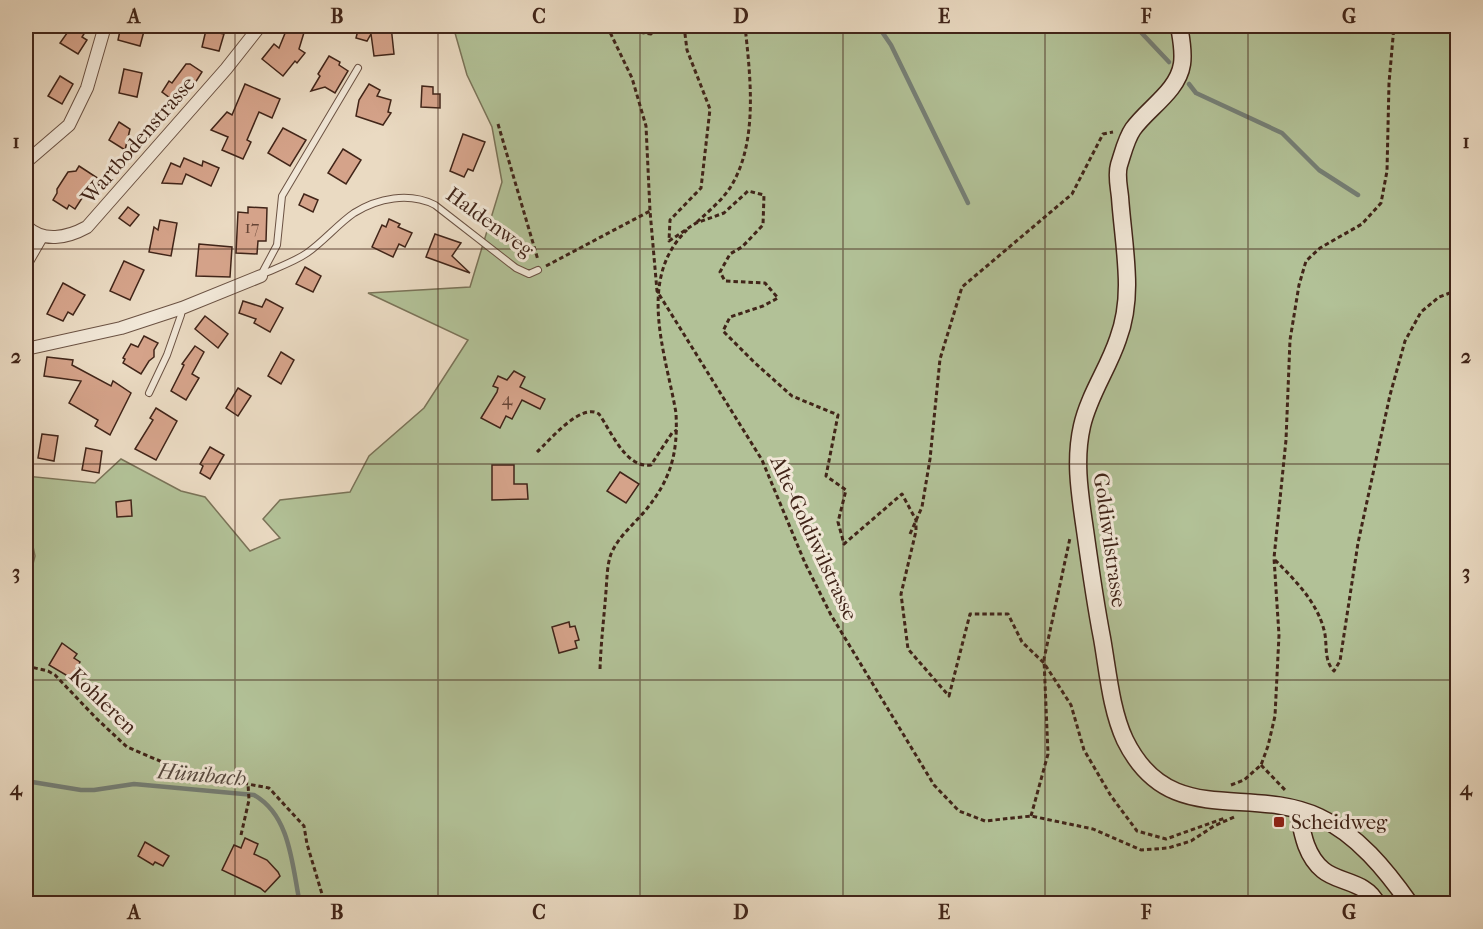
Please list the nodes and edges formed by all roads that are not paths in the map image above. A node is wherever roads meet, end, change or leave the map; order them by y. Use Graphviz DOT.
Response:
graph roads {
  1 [pos="105,26"];
  2 [pos="260,26"];
  3 [pos="1179,26"];
  4 [pos="358,68"];
  5 [pos="26,162"];
  6 [pos="26,226"];
  7 [pos="41,237"];
  8 [pos="26,263"];
  9 [pos="538,270"];
  10 [pos="261,276"];
  11 [pos="182,308"];
  12 [pos="26,349"];
  13 [pos="149,393"];
  14 [pos="1298,811"];
  15 [pos="1377,903"];
  16 [pos="1410,903"];
  1 -- 5 [label="street"];
  2 -- 7 [label="street, Wartbodenstrasse"];
  3 -- 14 [label="street, Goldiwilstrasse"];
  4 -- 10 [label="lane"];
  6 -- 7 [label="street"];
  7 -- 8 [label="street"];
  9 -- 10 [label="lane, Haldenweg"];
  10 -- 11 [label="street, Haldenweg"];
  11 -- 12 [label="street, Haldenweg"];
  11 -- 13 [label="lane"];
  14 -- 15 [label="street"];
  14 -- 16 [label="street, Goldiwilstrasse"];
}
